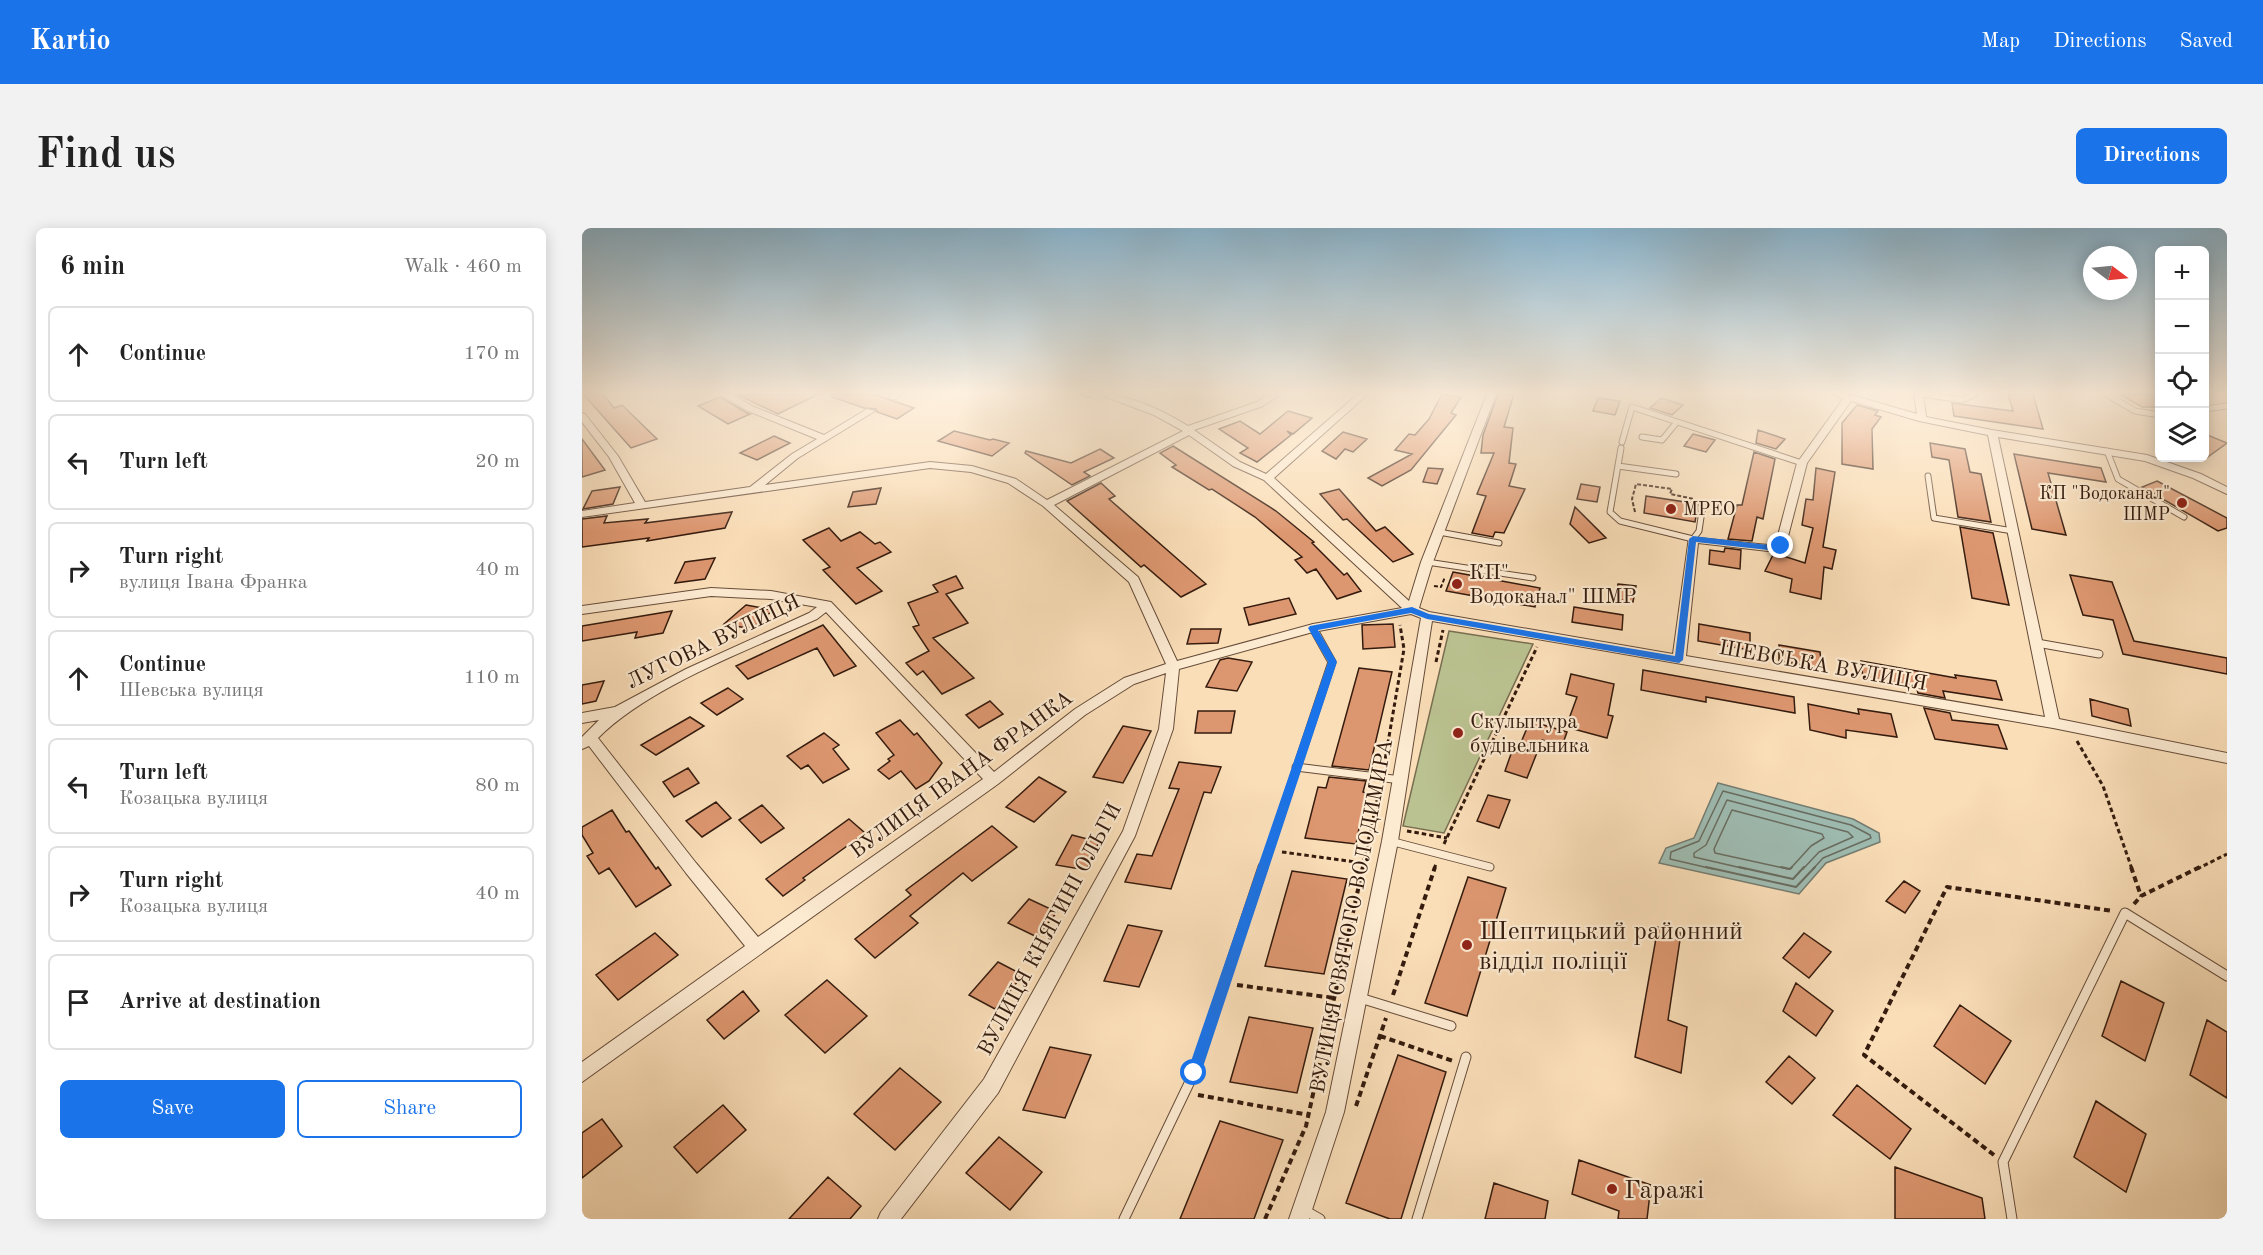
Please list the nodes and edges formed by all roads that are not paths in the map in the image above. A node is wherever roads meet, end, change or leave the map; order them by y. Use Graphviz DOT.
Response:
graph roads {
  1 [pos="601,440"];
  2 [pos="821,440"];
  3 [pos="1169,440"];
  4 [pos="1203,440"];
  5 [pos="1311,440"];
  6 [pos="1474,440"];
  7 [pos="1622,440"];
  8 [pos="1733,440"];
  9 [pos="1816,440"];
  10 [pos="1994,440"];
  11 [pos="2038,440"];
  12 [pos="2107,451"];
  13 [pos="1802,463"];
  14 [pos="1618,466"];
  15 [pos="1676,474"];
  16 [pos="1928,476"];
  17 [pos="1268,478"];
  18 [pos="755,488"];
  19 [pos="2227,491"];
  20 [pos="1047,504"];
  21 [pos="1703,504"];
  22 [pos="642,506"];
  23 [pos="582,514"];
  24 [pos="2184,517"];
  25 [pos="2013,531"];
  26 [pos="1439,532"];
  27 [pos="1693,539"];
  28 [pos="1499,543"];
  29 [pos="1427,562"];
  30 [pos="1533,578"];
  31 [pos="827,605"];
  32 [pos="582,610"];
  33 [pos="1412,613"];
  34 [pos="1313,628"];
  35 [pos="2037,644"];
  36 [pos="2099,654"];
  37 [pos="1679,660"];
  38 [pos="1173,666"];
  39 [pos="616,712"];
  40 [pos="582,718"];
  41 [pos="2052,723"];
  42 [pos="586,742"];
  43 [pos="2227,758"];
  44 [pos="1296,767"];
  45 [pos="993,780"];
  46 [pos="1401,780"];
  47 [pos="1394,836"];
  48 [pos="1490,867"];
  49 [pos="756,947"];
  50 [pos="2227,976"];
  51 [pos="1357,998"];
  52 [pos="1451,1026"];
  53 [pos="1465,1061"];
  54 [pos="582,1073"];
  55 [pos="1301,1214"];
  56 [pos="888,1219"];
  57 [pos="1124,1219"];
  58 [pos="1320,1219"];
  59 [pos="1418,1219"];
  60 [pos="2012,1219"];
  1 -- 22 [label="street"];
  2 -- 18 [label="street"];
  3 -- 20 [label="street"];
  4 -- 17 [label="street"];
  5 -- 17 [label="street"];
  6 -- 26 [label="street, ВУЛИЦЯ СВЯТОГО ВОЛОДИМИРА"];
  7 -- 14 [label="lane"];
  8 -- 13 [label="lane"];
  9 -- 13 [label="street"];
  10 -- 25 [label="street"];
  11 -- 12 [label="street"];
  12 -- 19 [label="street"];
  12 -- 24 [label="lane"];
  13 -- 27 [label="street"];
  14 -- 15 [label="lane"];
  14 -- 27 [label="lane"];
  16 -- 25 [label="lane"];
  17 -- 33 [label="street"];
  18 -- 20 [label="street"];
  18 -- 22 [label="street"];
  20 -- 38 [label="street"];
  21 -- 27 [label="lane"];
  22 -- 23 [label="street"];
  25 -- 35 [label="street"];
  26 -- 28 [label="lane"];
  26 -- 29 [label="street, ВУЛИЦЯ СВЯТОГО ВОЛОДИМИРА"];
  27 -- 37 [label="street"];
  29 -- 30 [label="lane"];
  29 -- 33 [label="street, ВУЛИЦЯ СВЯТОГО ВОЛОДИМИРА"];
  31 -- 32 [label="street"];
  31 -- 39 [label="street, ЛУГОВА ВУЛИЦЯ"];
  31 -- 45 [label="street"];
  33 -- 34 [label="street, ВУЛИЦЯ ІВАНА ФРАНКА"];
  33 -- 37 [label="street, ШЕВСЬКА ВУЛИЦЯ"];
  33 -- 46 [label="street, ВУЛИЦЯ СВЯТОГО ВОЛОДИМИРА"];
  34 -- 38 [label="street, ВУЛИЦЯ ІВАНА ФРАНКА"];
  34 -- 44 [label="lane"];
  35 -- 36 [label="lane"];
  35 -- 41 [label="street"];
  37 -- 41 [label="street, ШЕВСЬКА ВУЛИЦЯ"];
  38 -- 45 [label="street, ВУЛИЦЯ ІВАНА ФРАНКА"];
  38 -- 56 [label="street, ВУЛИЦЯ КНЯГИНІ ОЛЬГИ"];
  39 -- 40 [label="street, ЛУГОВА ВУЛИЦЯ"];
  39 -- 42 [label="street, ЛУГОВА ВУЛИЦЯ"];
  41 -- 43 [label="street, ШЕВСЬКА ВУЛИЦЯ"];
  42 -- 49 [label="street"];
  44 -- 46 [label="lane"];
  44 -- 57 [label="lane"];
  45 -- 49 [label="street, ВУЛИЦЯ ІВАНА ФРАНКА"];
  46 -- 47 [label="street, ВУЛИЦЯ СВЯТОГО ВОЛОДИМИРА"];
  47 -- 48 [label="lane"];
  47 -- 51 [label="street, ВУЛИЦЯ СВЯТОГО ВОЛОДИМИРА"];
  49 -- 54 [label="street, ВУЛИЦЯ ІВАНА ФРАНКА"];
  50 -- 60 [label="lane"];
  51 -- 52 [label="lane"];
  51 -- 55 [label="street, ВУЛИЦЯ СВЯТОГО ВОЛОДИМИРА"];
  53 -- 59 [label="lane"];
  55 -- 58 [label="lane"];
}
